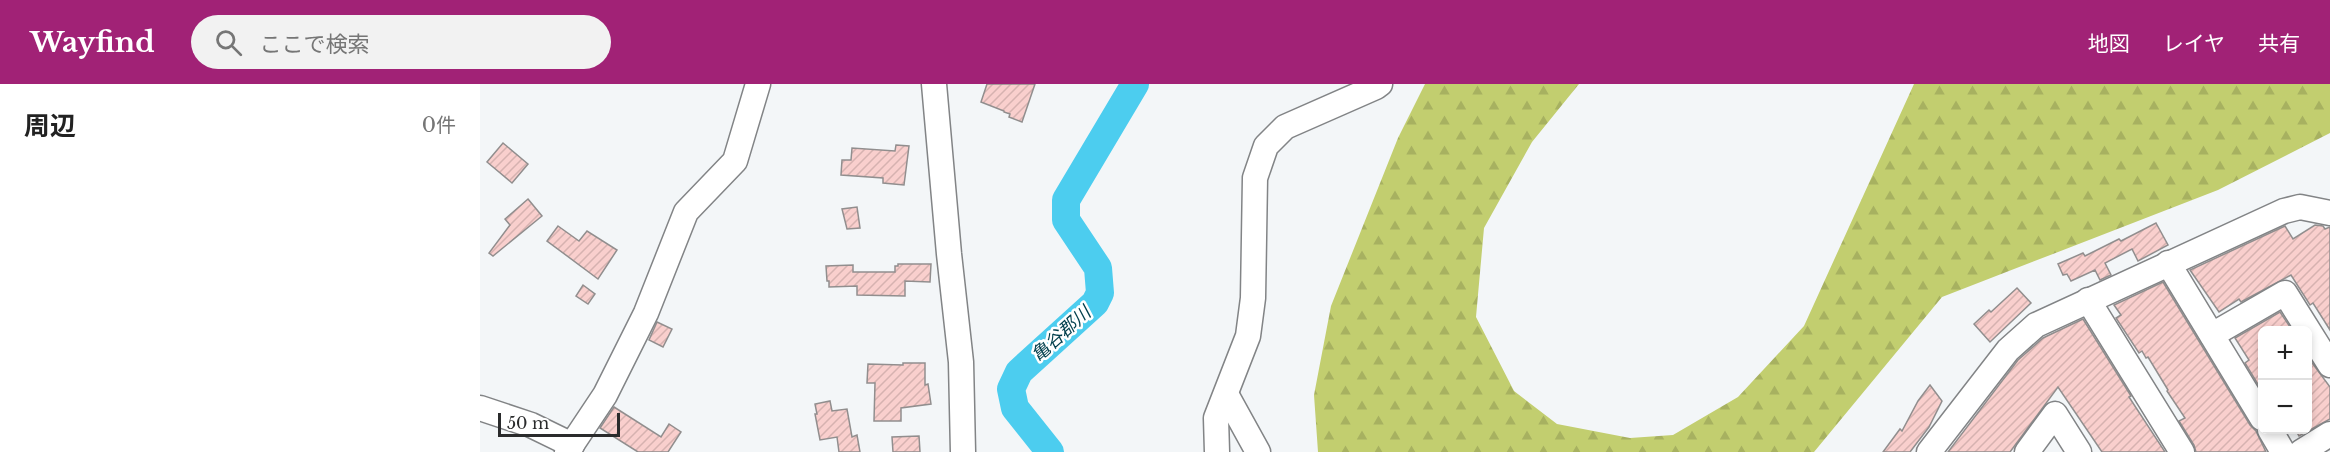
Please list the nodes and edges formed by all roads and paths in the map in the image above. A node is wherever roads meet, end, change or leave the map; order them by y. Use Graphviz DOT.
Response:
graph roads {
  1 [pos="758,84"];
  2 [pos="933,84"];
  3 [pos="1380,84"];
  4 [pos="2330,213"];
  5 [pos="2168,263"];
  6 [pos="2088,300"];
  7 [pos="2212,336"];
  8 [pos="2330,365"];
  9 [pos="1226,394"];
  10 [pos="480,408"];
  11 [pos="2258,411"];
  12 [pos="2273,434"];
  13 [pos="2330,434"];
  14 [pos="569,448"];
  15 [pos="963,452"];
  16 [pos="1217,452"];
  17 [pos="1258,452"];
  18 [pos="1929,452"];
  19 [pos="2027,452"];
  20 [pos="2079,452"];
  21 [pos="2182,452"];
  22 [pos="2283,452"];
  23 [pos="2301,452"];
  1 -- 14 [label="street"];
  2 -- 15 [label="street"];
  3 -- 9 [label="street"];
  4 -- 5 [label="street"];
  5 -- 6 [label="street"];
  5 -- 7 [label="street"];
  6 -- 18 [label="street"];
  6 -- 21 [label="street"];
  7 -- 8 [label="street"];
  7 -- 11 [label="street"];
  9 -- 16 [label="street"];
  9 -- 17 [label="street"];
  10 -- 14 [label="street"];
  12 -- 22 [label="street"];
  13 -- 23 [label="street"];
  19 -- 20 [label="street"];
}
